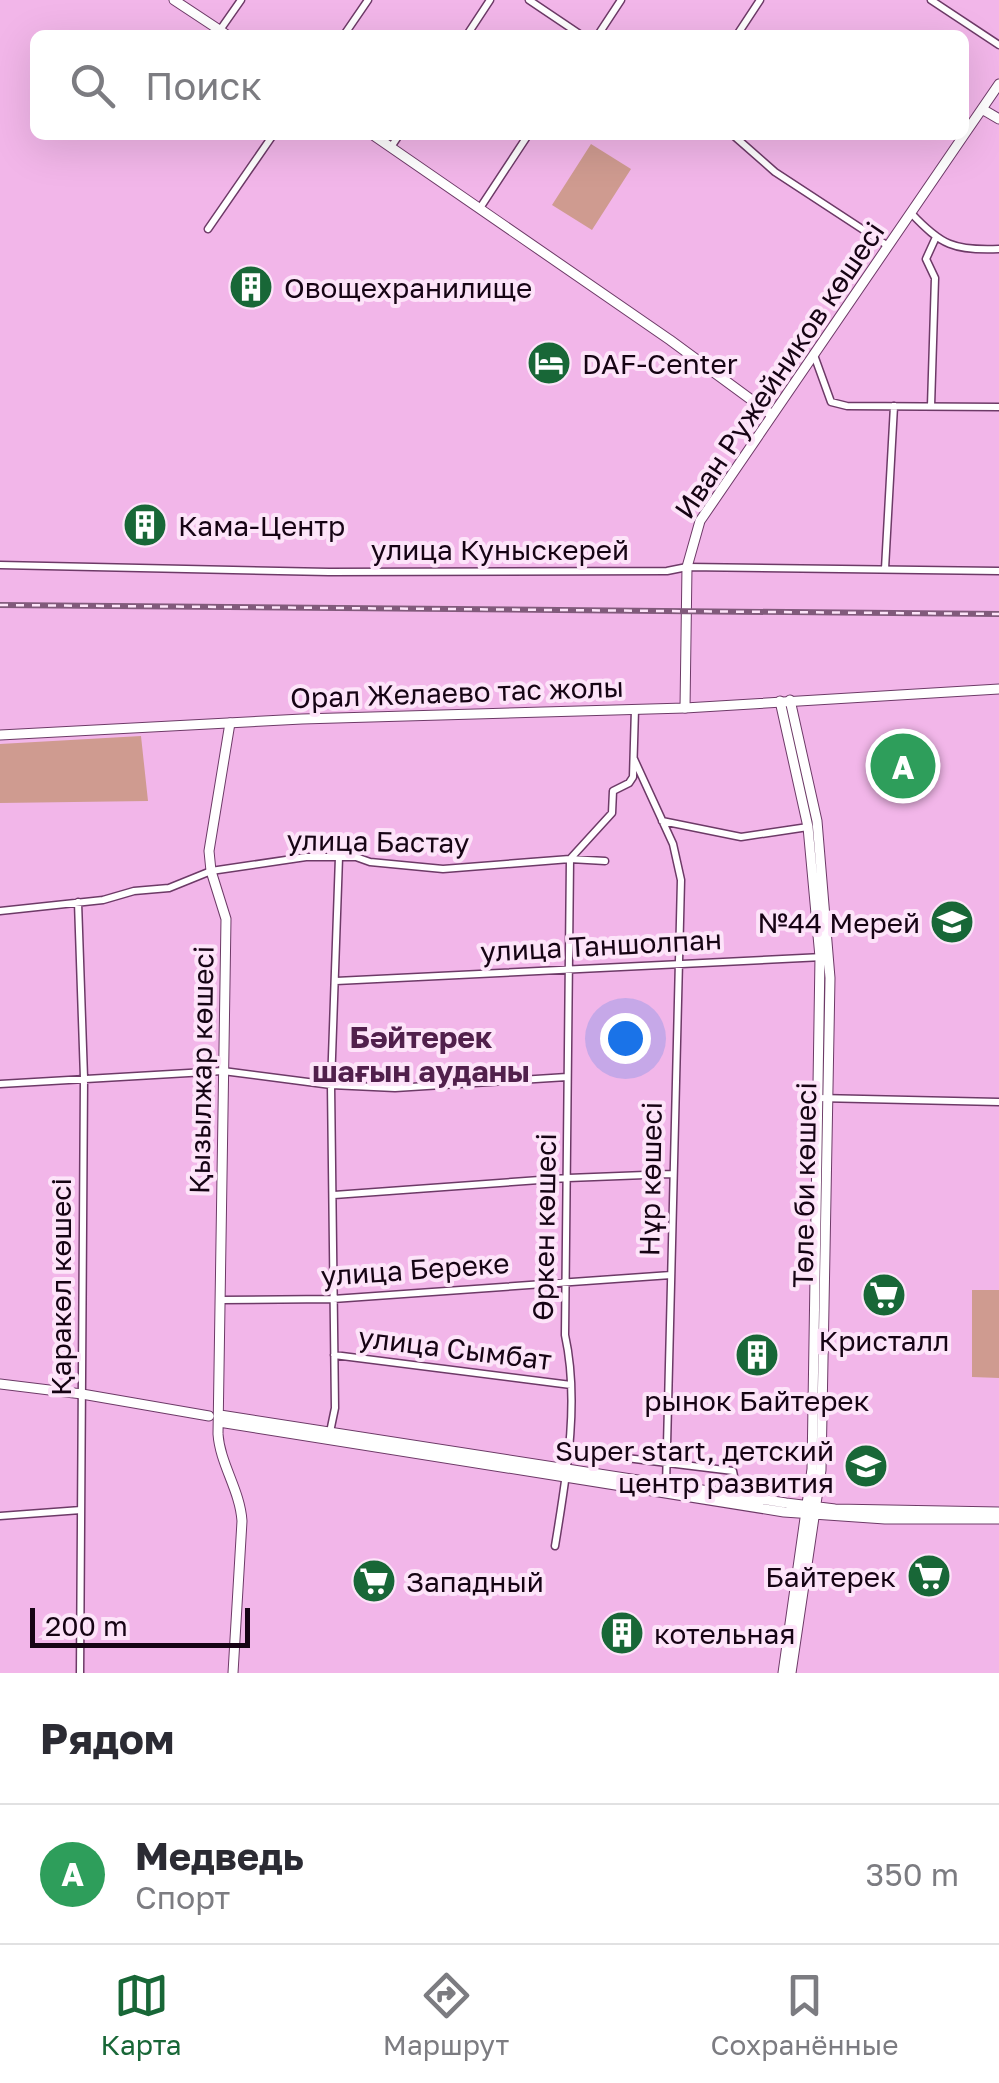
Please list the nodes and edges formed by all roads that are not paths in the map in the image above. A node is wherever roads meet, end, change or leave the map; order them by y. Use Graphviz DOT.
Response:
graph roads {
  1 [pos="174,0"];
  2 [pos="241,0"];
  3 [pos="368,0"];
  4 [pos="490,0"];
  5 [pos="528,0"];
  6 [pos="621,0"];
  7 [pos="760,0"];
  8 [pos="931,0"];
  9 [pos="219,30"];
  10 [pos="226,30"];
  11 [pos="347,30"];
  12 [pos="470,30"];
  13 [pos="573,30"];
  14 [pos="601,30"];
  15 [pos="739,30"];
  16 [pos="999,45"];
  17 [pos="999,84"];
  18 [pos="982,109"];
  19 [pos="999,119"];
  20 [pos="969,128"];
  21 [pos="270,140"];
  22 [pos="380,140"];
  23 [pos="395,140"];
  24 [pos="525,140"];
  25 [pos="739,140"];
  26 [pos="961,140"];
  27 [pos="390,147"];
  28 [pos="480,208"];
  29 [pos="911,213"];
  30 [pos="208,229"];
  31 [pos="936,237"];
  32 [pos="888,246"];
  33 [pos="999,248"];
  34 [pos="814,354"];
  35 [pos="894,406"];
  36 [pos="931,406"];
  37 [pos="999,407"];
  38 [pos="772,415"];
  39 [pos="0,565"];
  40 [pos="687,567"];
  41 [pos="885,569"];
  42 [pos="999,571"];
  43 [pos="999,688"];
  44 [pos="785,700"];
  45 [pos="685,708"];
  46 [pos="635,709"];
  47 [pos="230,724"];
  48 [pos="0,735"];
  49 [pos="632,753"];
  50 [pos="660,821"];
  51 [pos="808,828"];
  52 [pos="339,857"];
  53 [pos="570,859"];
  54 [pos="605,862"];
  55 [pos="211,871"];
  56 [pos="78,902"];
  57 [pos="0,911"];
  58 [pos="824,957"];
  59 [pos="678,965"];
  60 [pos="567,971"];
  61 [pos="336,980"];
  62 [pos="223,1071"];
  63 [pos="568,1077"];
  64 [pos="84,1078"];
  65 [pos="0,1084"];
  66 [pos="331,1084"];
  67 [pos="823,1098"];
  68 [pos="999,1102"];
  69 [pos="672,1174"];
  70 [pos="568,1178"];
  71 [pos="334,1195"];
  72 [pos="671,1275"];
  73 [pos="565,1281"];
  74 [pos="333,1299"];
  75 [pos="221,1300"];
  76 [pos="334,1355"];
  77 [pos="0,1384"];
  78 [pos="570,1385"];
  79 [pos="82,1394"];
  80 [pos="216,1418"];
  81 [pos="330,1432"];
  82 [pos="569,1451"];
  83 [pos="668,1463"];
  84 [pos="565,1478"];
  85 [pos="663,1488"];
  86 [pos="738,1496"];
  87 [pos="81,1510"];
  88 [pos="813,1511"];
  89 [pos="999,1515"];
  90 [pos="0,1516"];
  91 [pos="555,1546"];
  92 [pos="80,1673"];
  93 [pos="233,1673"];
  94 [pos="783,1673"];
  95 [pos="791,1673"];
  1 -- 9 [label="main road"];
  2 -- 10 [label="street"];
  3 -- 11 [label="street"];
  4 -- 12 [label="street"];
  5 -- 13 [label="street"];
  6 -- 14 [label="street"];
  7 -- 15 [label="street"];
  8 -- 16 [label="street"];
  17 -- 18 [label="main road, Иван Ружейников көшесі"];
  18 -- 19 [label="main road"];
  18 -- 20 [label="main road, Иван Ружейников көшесі"];
  21 -- 30 [label="street"];
  22 -- 27 [label="main road"];
  23 -- 27 [label="street"];
  24 -- 28 [label="street"];
  25 -- 32 [label="street"];
  26 -- 29 [label="main road, Иван Ружейников көшесі"];
  27 -- 28 [label="main road"];
  28 -- 38 [label="main road"];
  29 -- 31 [label="street"];
  29 -- 32 [label="main road, Иван Ружейников көшесі"];
  31 -- 33 [label="street"];
  31 -- 36 [label="street"];
  32 -- 34 [label="main road, Иван Ружейников көшесі"];
  34 -- 35 [label="street"];
  34 -- 38 [label="main road, Иван Ружейников көшесі"];
  35 -- 36 [label="street"];
  35 -- 41 [label="street"];
  36 -- 37 [label="street"];
  38 -- 40 [label="main road, Иван Ружейников көшесі"];
  39 -- 40 [label="street, улица Куныскерей"];
  40 -- 41 [label="street, улица Куныскерей"];
  40 -- 45 [label="main road, Иван Ружейников көшесі"];
  41 -- 42 [label="street, улица Куныскерей"];
  43 -- 44 [label="main road, Орал Желаево тас жолы"];
  44 -- 45 [label="main road, Орал Желаево тас жолы"];
  44 -- 51 [label="main road, Төле би көшесі"];
  44 -- 58 [label="main road, Төле би көшесі"];
  45 -- 46 [label="main road, Орал Желаево тас жолы"];
  46 -- 47 [label="main road, Орал Желаево тас жолы"];
  46 -- 49 [label="street"];
  47 -- 48 [label="main road, Орал Желаево тас жолы"];
  47 -- 55 [label="main road, Қызылжар көшесі"];
  49 -- 50 [label="street, Нұр көшесі"];
  49 -- 53 [label="street"];
  50 -- 51 [label="street"];
  50 -- 59 [label="street, Нұр көшесі"];
  51 -- 58 [label="main road, Төле би көшесі"];
  52 -- 53 [label="street, улица Бастау"];
  52 -- 55 [label="street, улица Бастау"];
  52 -- 61 [label="street"];
  53 -- 54 [label="street, улица Бастау"];
  53 -- 60 [label="street, Өркен көшесі"];
  55 -- 56 [label="street, улица Бастау"];
  55 -- 62 [label="main road, Қызылжар көшесі"];
  56 -- 57 [label="street, улица Бастау"];
  56 -- 64 [label="street, Қаракөл көшесі"];
  58 -- 59 [label="street, улица Таншолпан"];
  58 -- 67 [label="main road, Төле би көшесі"];
  59 -- 60 [label="street, улица Таншолпан"];
  59 -- 69 [label="street, Нұр көшесі"];
  60 -- 61 [label="street, улица Таншолпан"];
  60 -- 63 [label="street, Өркен көшесі"];
  61 -- 66 [label="street"];
  62 -- 64 [label="street"];
  62 -- 66 [label="street"];
  62 -- 75 [label="main road, Қызылжар көшесі"];
  63 -- 66 [label="street"];
  63 -- 70 [label="street, Өркен көшесі"];
  64 -- 65 [label="street"];
  64 -- 79 [label="street, Қаракөл көшесі"];
  66 -- 71 [label="street"];
  67 -- 68 [label="street"];
  67 -- 88 [label="main road, Төле би көшесі"];
  69 -- 70 [label="street"];
  69 -- 72 [label="street, Нұр көшесі"];
  70 -- 71 [label="street"];
  70 -- 73 [label="street, Өркен көшесі"];
  71 -- 74 [label="street"];
  72 -- 73 [label="street, улица Береке"];
  72 -- 83 [label="street, Нұр көшесі"];
  73 -- 74 [label="street, улица Береке"];
  73 -- 78 [label="street, Өркен көшесі"];
  74 -- 75 [label="street, улица Береке"];
  74 -- 76 [label="street"];
  75 -- 80 [label="main road, Қызылжар көшесі"];
  76 -- 78 [label="street, улица Сымбат"];
  76 -- 81 [label="street"];
  77 -- 79 [label="main road"];
  78 -- 82 [label="street, Өркен көшесі"];
  79 -- 80 [label="main road"];
  79 -- 87 [label="street, Қаракөл көшесі"];
  80 -- 81 [label="main road"];
  80 -- 84 [label="main road"];
  80 -- 93 [label="main road, Қызылжар көшесі"];
  81 -- 84 [label="main road"];
  82 -- 83 [label="street"];
  82 -- 84 [label="street, Өркен көшесі"];
  83 -- 85 [label="street, Нұр көшесі"];
  83 -- 86 [label="street"];
  84 -- 85 [label="main road"];
  84 -- 91 [label="street, Өркен көшесі"];
  85 -- 86 [label="main road"];
  85 -- 88 [label="main road"];
  86 -- 88 [label="main road"];
  87 -- 90 [label="street"];
  87 -- 92 [label="street, Қаракөл көшесі"];
  88 -- 89 [label="main road"];
  88 -- 94 [label="main road, Төле би көшесі"];
  88 -- 95 [label="main road, Төле би көшесі"];
}
